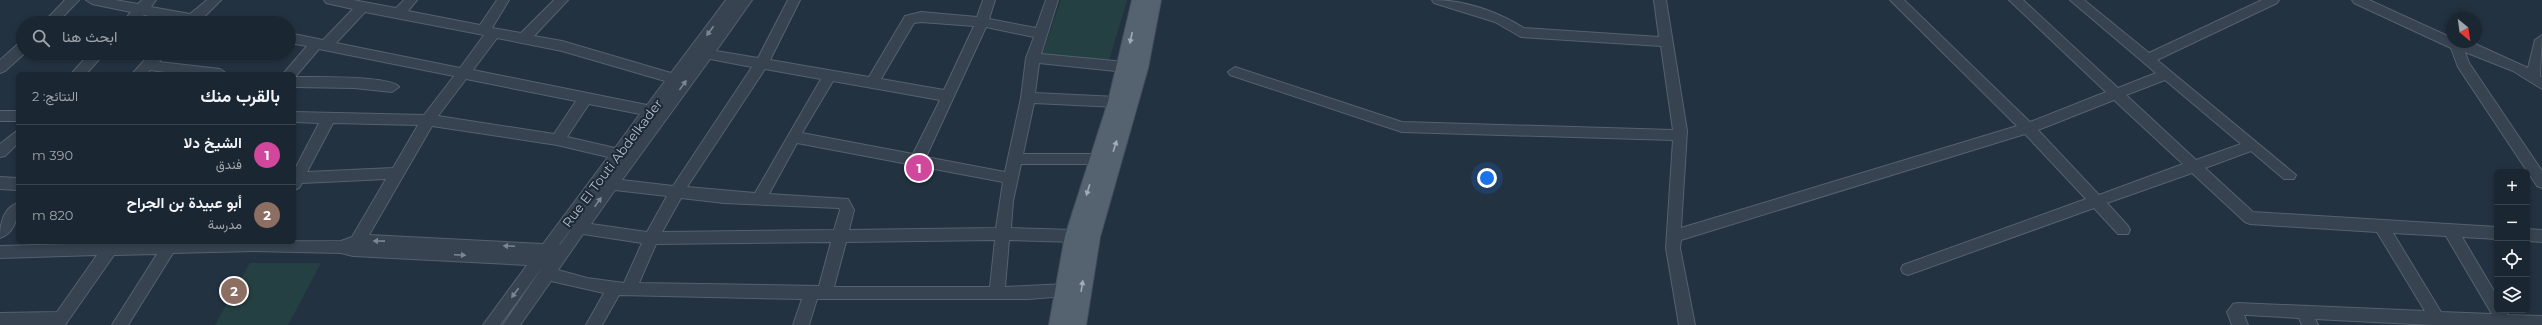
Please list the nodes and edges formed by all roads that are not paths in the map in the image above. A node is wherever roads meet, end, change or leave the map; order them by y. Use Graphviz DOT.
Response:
graph roads {
  1 [pos="73,0"];
  2 [pos="92,0"];
  3 [pos="150,0"];
  4 [pos="215,0"];
  5 [pos="330,0"];
  6 [pos="411,0"];
  7 [pos="503,0"];
  8 [pos="562,0"];
  9 [pos="733,0"];
  10 [pos="746,0"];
  11 [pos="794,0"];
  12 [pos="989,0"];
  13 [pos="1052,0"];
  14 [pos="1140,0"];
  15 [pos="1153,0"];
  16 [pos="1438,0"];
  17 [pos="1660,0"];
  18 [pos="1896,0"];
  19 [pos="2015,0"];
  20 [pos="2076,0"];
  21 [pos="2273,0"];
  22 [pos="2358,0"];
  23 [pos="2370,0"];
  24 [pos="356,4"];
  25 [pos="140,10"];
  26 [pos="399,13"];
  27 [pos="56,16"];
  28 [pos="134,16"];
  29 [pos="168,16"];
  30 [pos="197,16"];
  31 [pos="982,22"];
  32 [pos="489,31"];
  33 [pos="1039,33"];
  34 [pos="2446,37"];
  35 [pos="524,38"];
  36 [pos="2446,38"];
  37 [pos="296,39"];
  38 [pos="2542,40"];
  39 [pos="1666,42"];
  40 [pos="321,44"];
  41 [pos="2458,48"];
  42 [pos="2470,48"];
  43 [pos="16,53"];
  44 [pos="706,54"];
  45 [pos="1033,58"];
  46 [pos="2149,58"];
  47 [pos="91,60"];
  48 [pos="152,60"];
  49 [pos="762,63"];
  50 [pos="2,64"];
  51 [pos="1125,67"];
  52 [pos="143,70"];
  53 [pos="80,72"];
  54 [pos="182,72"];
  55 [pos="292,72"];
  56 [pos="464,72"];
  57 [pos="1235,72"];
  58 [pos="2168,74"];
  59 [pos="829,76"];
  60 [pos="674,79"];
  61 [pos="2538,81"];
  62 [pos="296,82"];
  63 [pos="873,82"];
  64 [pos="392,87"];
  65 [pos="2119,94"];
  66 [pos="948,96"];
  67 [pos="586,97"];
  68 [pos="1028,98"];
  69 [pos="1117,102"];
  70 [pos="650,111"];
  71 [pos="0,116"];
  72 [pos="16,116"];
  73 [pos="296,117"];
  74 [pos="329,117"];
  75 [pos="428,120"];
  76 [pos="2028,128"];
  77 [pos="1679,136"];
  78 [pos="16,137"];
  79 [pos="793,137"];
  80 [pos="557,140"];
  81 [pos="2253,145"];
  82 [pos="0,152"];
  83 [pos="620,154"];
  84 [pos="1015,159"];
  85 [pos="1097,159"];
  86 [pos="918,160"];
  87 [pos="2194,166"];
  88 [pos="395,173"];
  89 [pos="2289,175"];
  90 [pos="296,178"];
  91 [pos="1010,178"];
  92 [pos="296,180"];
  93 [pos="2542,182"];
  94 [pos="0,183"];
  95 [pos="16,184"];
  96 [pos="611,184"];
  97 [pos="676,193"];
  98 [pos="759,199"];
  99 [pos="2096,201"];
  100 [pos="16,212"];
  101 [pos="2381,226"];
  102 [pos="580,228"];
  103 [pos="2123,230"];
  104 [pos="2450,230"];
  105 [pos="0,232"];
  106 [pos="1002,234"];
  107 [pos="2494,234"];
  108 [pos="840,235"];
  109 [pos="2530,235"];
  110 [pos="1074,236"];
  111 [pos="1673,236"];
  112 [pos="2542,236"];
  113 [pos="651,238"];
  114 [pos="254,244"];
  115 [pos="171,245"];
  116 [pos="350,246"];
  117 [pos="110,249"];
  118 [pos="0,252"];
  119 [pos="544,254"];
  120 [pos="557,262"];
  121 [pos="1908,269"];
  122 [pos="622,288"];
  123 [pos="1066,290"];
  124 [pos="818,292"];
  125 [pos="997,292"];
  126 [pos="2307,318"];
  127 [pos="0,319"];
  128 [pos="2374,320"];
  129 [pos="2440,321"];
  130 [pos="58,322"];
  131 [pos="2542,322"];
  132 [pos="2504,323"];
  133 [pos="120,325"];
  134 [pos="491,325"];
  135 [pos="511,325"];
  136 [pos="594,325"];
  137 [pos="801,325"];
  138 [pos="1060,325"];
  139 [pos="1076,325"];
  140 [pos="1687,325"];
  141 [pos="2240,325"];
  1 -- 27 [label="street"];
  2 -- 25 [label="street"];
  3 -- 25 [label="street"];
  4 -- 30 [label="street"];
  5 -- 24 [label="street"];
  6 -- 26 [label="street"];
  7 -- 32 [label="street"];
  8 -- 35 [label="street"];
  9 -- 60 [label="street, Rue El Touti Abdelkader, one-way"];
  10 -- 44 [label="street, Rue El Touti Abdelkader"];
  11 -- 49 [label="street"];
  12 -- 31 [label="street"];
  13 -- 33 [label="street"];
  14 -- 51 [label="main road, one-way"];
  139 -- 15 [label="main road, one-way"];
  16 -- 39 [label="street"];
  17 -- 39 [label="street"];
  18 -- 76 [label="street"];
  19 -- 65 [label="street"];
  20 -- 46 [label="street"];
  21 -- 46 [label="street"];
  22 -- 36 [label="street"];
  23 -- 34 [label="street"];
  24 -- 26 [label="street"];
  24 -- 40 [label="street"];
  25 -- 28 [label="street"];
  25 -- 29 [label="street"];
  26 -- 32 [label="street"];
  31 -- 33 [label="street"];
  31 -- 63 [label="street"];
  31 -- 66 [label="street"];
  32 -- 35 [label="street"];
  32 -- 56 [label="street"];
  33 -- 45 [label="street"];
  35 -- 60 [label="street"];
  37 -- 40 [label="street"];
  38 -- 61 [label="street"];
  39 -- 77 [label="street"];
  40 -- 55 [label="street"];
  40 -- 56 [label="street"];
  41 -- 93 [label="street"];
  42 -- 61 [label="street"];
  43 -- 50 [label="street"];
  44 -- 49 [label="street"];
  96 -- 44 [label="street, Rue El Touti Abdelkader, one-way"];
  45 -- 51 [label="street"];
  45 -- 68 [label="street"];
  46 -- 58 [label="street"];
  47 -- 53 [label="street"];
  48 -- 52 [label="street"];
  49 -- 59 [label="street"];
  49 -- 97 [label="street"];
  51 -- 69 [label="main road"];
  52 -- 54 [label="street"];
  56 -- 67 [label="street"];
  56 -- 75 [label="street"];
  57 -- 77 [label="street"];
  58 -- 65 [label="street"];
  58 -- 81 [label="street"];
  59 -- 63 [label="street"];
  59 -- 79 [label="street"];
  60 -- 70 [label="street, Rue El Touti Abdelkader"];
  62 -- 64 [label="street"];
  63 -- 66 [label="street"];
  65 -- 76 [label="street"];
  65 -- 87 [label="street"];
  66 -- 86 [label="street"];
  67 -- 70 [label="street"];
  67 -- 80 [label="street"];
  68 -- 69 [label="street"];
  68 -- 84 [label="street"];
  69 -- 85 [label="main road"];
  70 -- 83 [label="street, Rue El Touti Abdelkader"];
  71 -- 72 [label="street"];
  73 -- 74 [label="street"];
  74 -- 75 [label="street"];
  74 -- 90 [label="street"];
  75 -- 80 [label="street"];
  75 -- 88 [label="street"];
  76 -- 99 [label="street"];
  76 -- 111 [label="street"];
  77 -- 111 [label="street"];
  78 -- 82 [label="street"];
  79 -- 86 [label="street"];
  79 -- 98 [label="street"];
  80 -- 83 [label="street"];
  81 -- 87 [label="street"];
  81 -- 89 [label="street"];
  83 -- 119 [label="street, Rue El Touti Abdelkader"];
  84 -- 85 [label="street"];
  84 -- 91 [label="street"];
  85 -- 110 [label="main road, one-way"];
  86 -- 91 [label="street"];
  87 -- 99 [label="street"];
  87 -- 101 [label="street"];
  88 -- 92 [label="street"];
  88 -- 116 [label="street"];
  91 -- 106 [label="street"];
  94 -- 95 [label="street"];
  96 -- 97 [label="street"];
  102 -- 96 [label="street, Rue El Touti Abdelkader, one-way"];
  97 -- 98 [label="street"];
  97 -- 113 [label="street"];
  98 -- 108 [label="street"];
  99 -- 103 [label="street"];
  99 -- 121 [label="street"];
  100 -- 105 [label="street"];
  101 -- 104 [label="street"];
  101 -- 129 [label="street"];
  102 -- 113 [label="street"];
  102 -- 120 [label="street, Rue El Touti Abdelkader"];
  104 -- 107 [label="street"];
  104 -- 132 [label="street"];
  106 -- 108 [label="street"];
  106 -- 110 [label="street"];
  106 -- 125 [label="street"];
  108 -- 113 [label="street"];
  108 -- 124 [label="street"];
  109 -- 112 [label="street"];
  110 -- 123 [label="main road"];
  111 -- 140 [label="street"];
  113 -- 122 [label="street"];
  114 -- 115 [label="street"];
  114 -- 116 [label="street"];
  115 -- 117 [label="street"];
  115 -- 133 [label="street"];
  116 -- 119 [label="street"];
  117 -- 118 [label="street"];
  117 -- 130 [label="street"];
  119 -- 120 [label="street"];
  119 -- 134 [label="street, Rue El Touti Abdelkader, one-way"];
  120 -- 122 [label="street"];
  120 -- 135 [label="street, Rue El Touti Abdelkader"];
  122 -- 124 [label="street"];
  122 -- 136 [label="street"];
  123 -- 125 [label="street"];
  123 -- 138 [label="main road"];
  124 -- 125 [label="street"];
  124 -- 137 [label="street"];
  126 -- 128 [label="street"];
  126 -- 141 [label="street"];
  127 -- 130 [label="street"];
  128 -- 129 [label="street"];
  129 -- 132 [label="street"];
  131 -- 132 [label="street"];
}
